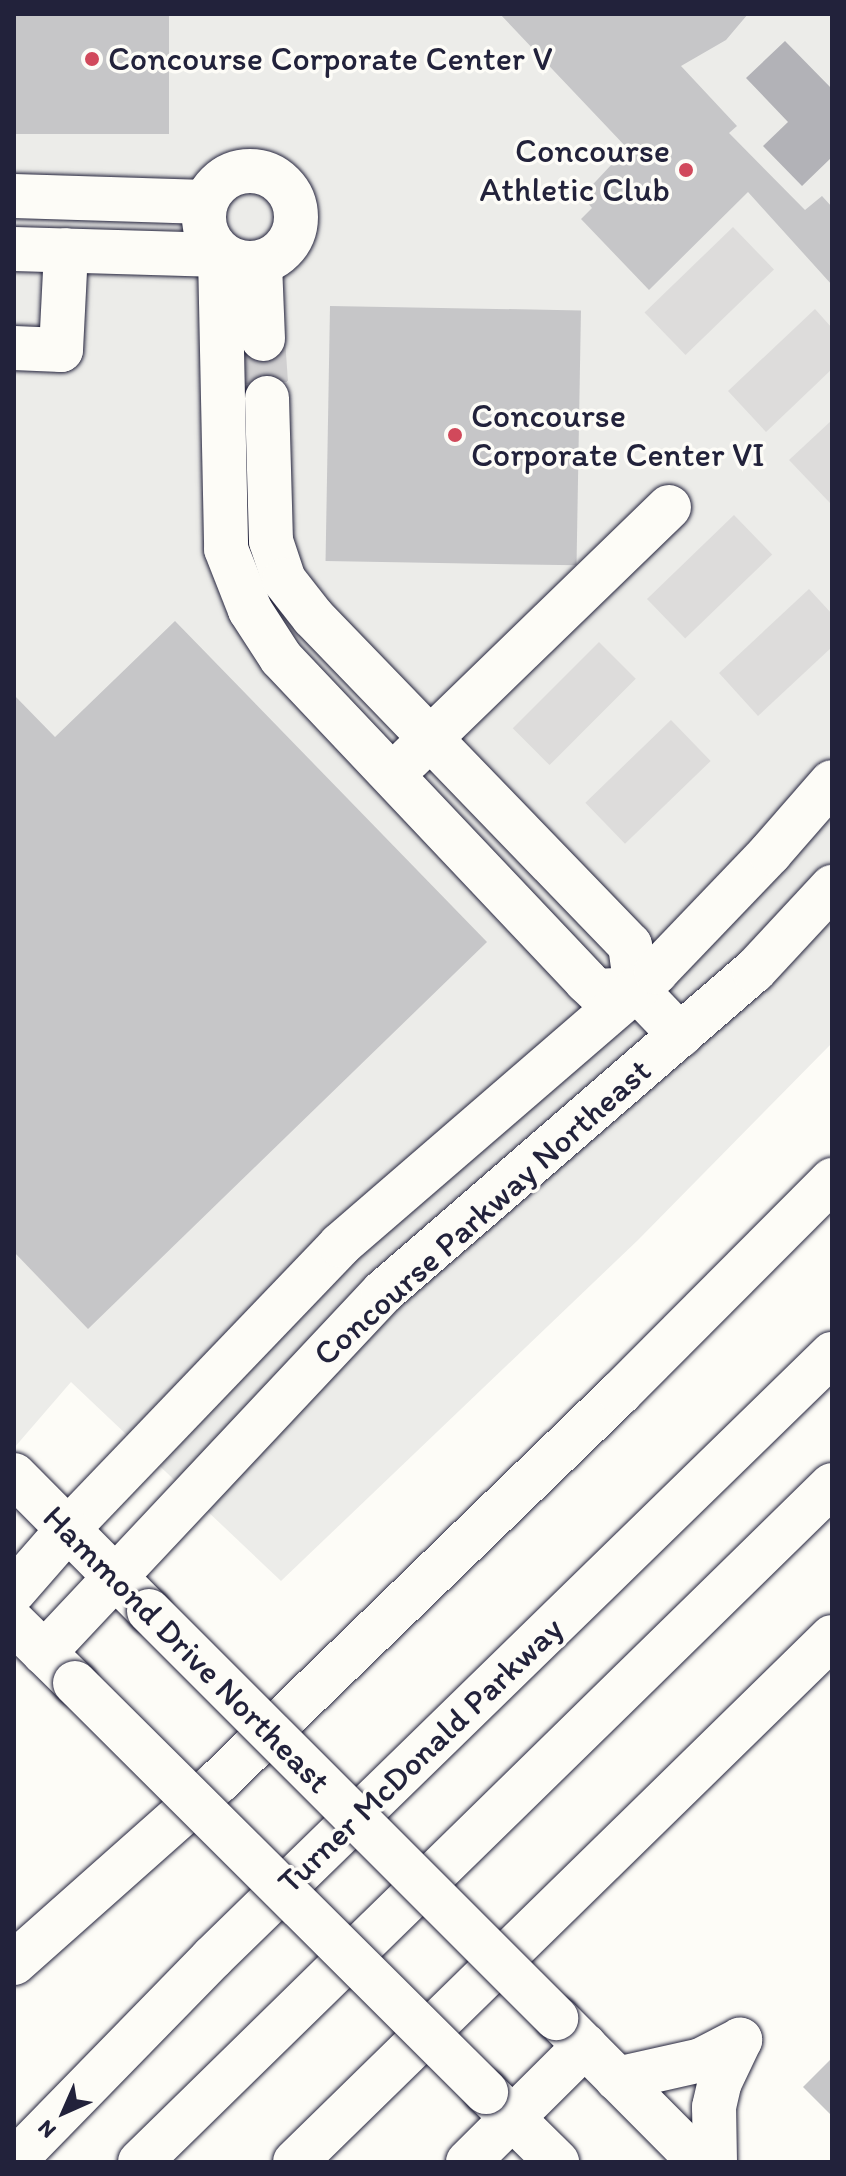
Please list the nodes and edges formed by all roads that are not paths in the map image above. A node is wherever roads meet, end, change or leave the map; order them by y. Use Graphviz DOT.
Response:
graph roads {
  1 [pos="14,196"];
  2 [pos="206,202"];
  3 [pos="14,249"];
  4 [pos="66,250"];
  5 [pos="240,259"];
  6 [pos="263,339"];
  7 [pos="14,348"];
  8 [pos="224,411"];
  9 [pos="669,507"];
  10 [pos="429,739"];
  11 [pos="390,777"];
  12 [pos="832,782"];
  13 [pos="832,887"];
  14 [pos="636,989"];
  15 [pos="680,1035"];
  16 [pos="832,1147"];
  17 [pos="832,1180"];
  18 [pos="832,1354"];
  19 [pos="620,1393"];
  20 [pos="14,1475"];
  21 [pos="832,1485"];
  22 [pos="68,1529"];
  23 [pos="114,1576"];
  24 [pos="14,1591"];
  25 [pos="14,1623"];
  26 [pos="832,1637"];
  27 [pos="44,1653"];
  28 [pos="212,1958"];
  29 [pos="14,1963"];
  30 [pos="570,2032"];
  31 [pos="617,2079"];
  32 [pos="499,2105"];
  33 [pos="14,2123"];
  34 [pos="14,2161"];
  35 [pos="140,2162"];
  36 [pos="295,2162"];
  37 [pos="468,2162"];
  38 [pos="557,2162"];
  39 [pos="700,2162"];
  40 [pos="715,2162"];
  1 -- 2 [label="main road"];
  2 -- 5 [label="main road"];
  2 -- 5 [label="main road"];
  3 -- 4 [label="main road"];
  4 -- 5 [label="main road"];
  4 -- 7 [label="main road"];
  5 -- 6 [label="main road"];
  5 -- 8 [label="main road"];
  8 -- 10 [label="main road"];
  8 -- 11 [label="main road"];
  9 -- 10 [label="main road"];
  10 -- 11 [label="main road"];
  10 -- 14 [label="main road"];
  11 -- 14 [label="main road"];
  12 -- 14 [label="main road, Concourse Parkway Northeast"];
  13 -- 15 [label="main road, Concourse Parkway Northeast"];
  14 -- 15 [label="main road"];
  14 -- 22 [label="main road, Concourse Parkway Northeast"];
  15 -- 23 [label="main road, Concourse Parkway Northeast"];
  16 -- 19 [label="main road"];
  17 -- 19 [label="main road"];
  18 -- 28 [label="main road, Turner McDonald Parkway"];
  19 -- 29 [label="main road"];
  20 -- 22 [label="main road, Hammond Drive Northeast"];
  21 -- 35 [label="main road"];
  22 -- 23 [label="main road, Hammond Drive Northeast"];
  22 -- 24 [label="main road, Concourse Parkway Northeast"];
  23 -- 27 [label="main road, Concourse Parkway Northeast"];
  23 -- 30 [label="main road, Hammond Drive Northeast, bridge"];
  25 -- 27 [label="main road"];
  26 -- 36 [label="main road"];
  27 -- 32 [label="main road, bridge"];
  28 -- 33 [label="main road"];
  28 -- 34 [label="main road, Turner McDonald Parkway"];
  30 -- 31 [label="main road, Hammond Drive Northeast"];
  30 -- 32 [label="main road"];
  31 -- 39 [label="main road, Hammond Drive Northeast"];
  31 -- 40 [label="main road"];
  32 -- 37 [label="main road"];
  32 -- 38 [label="main road"];
}
